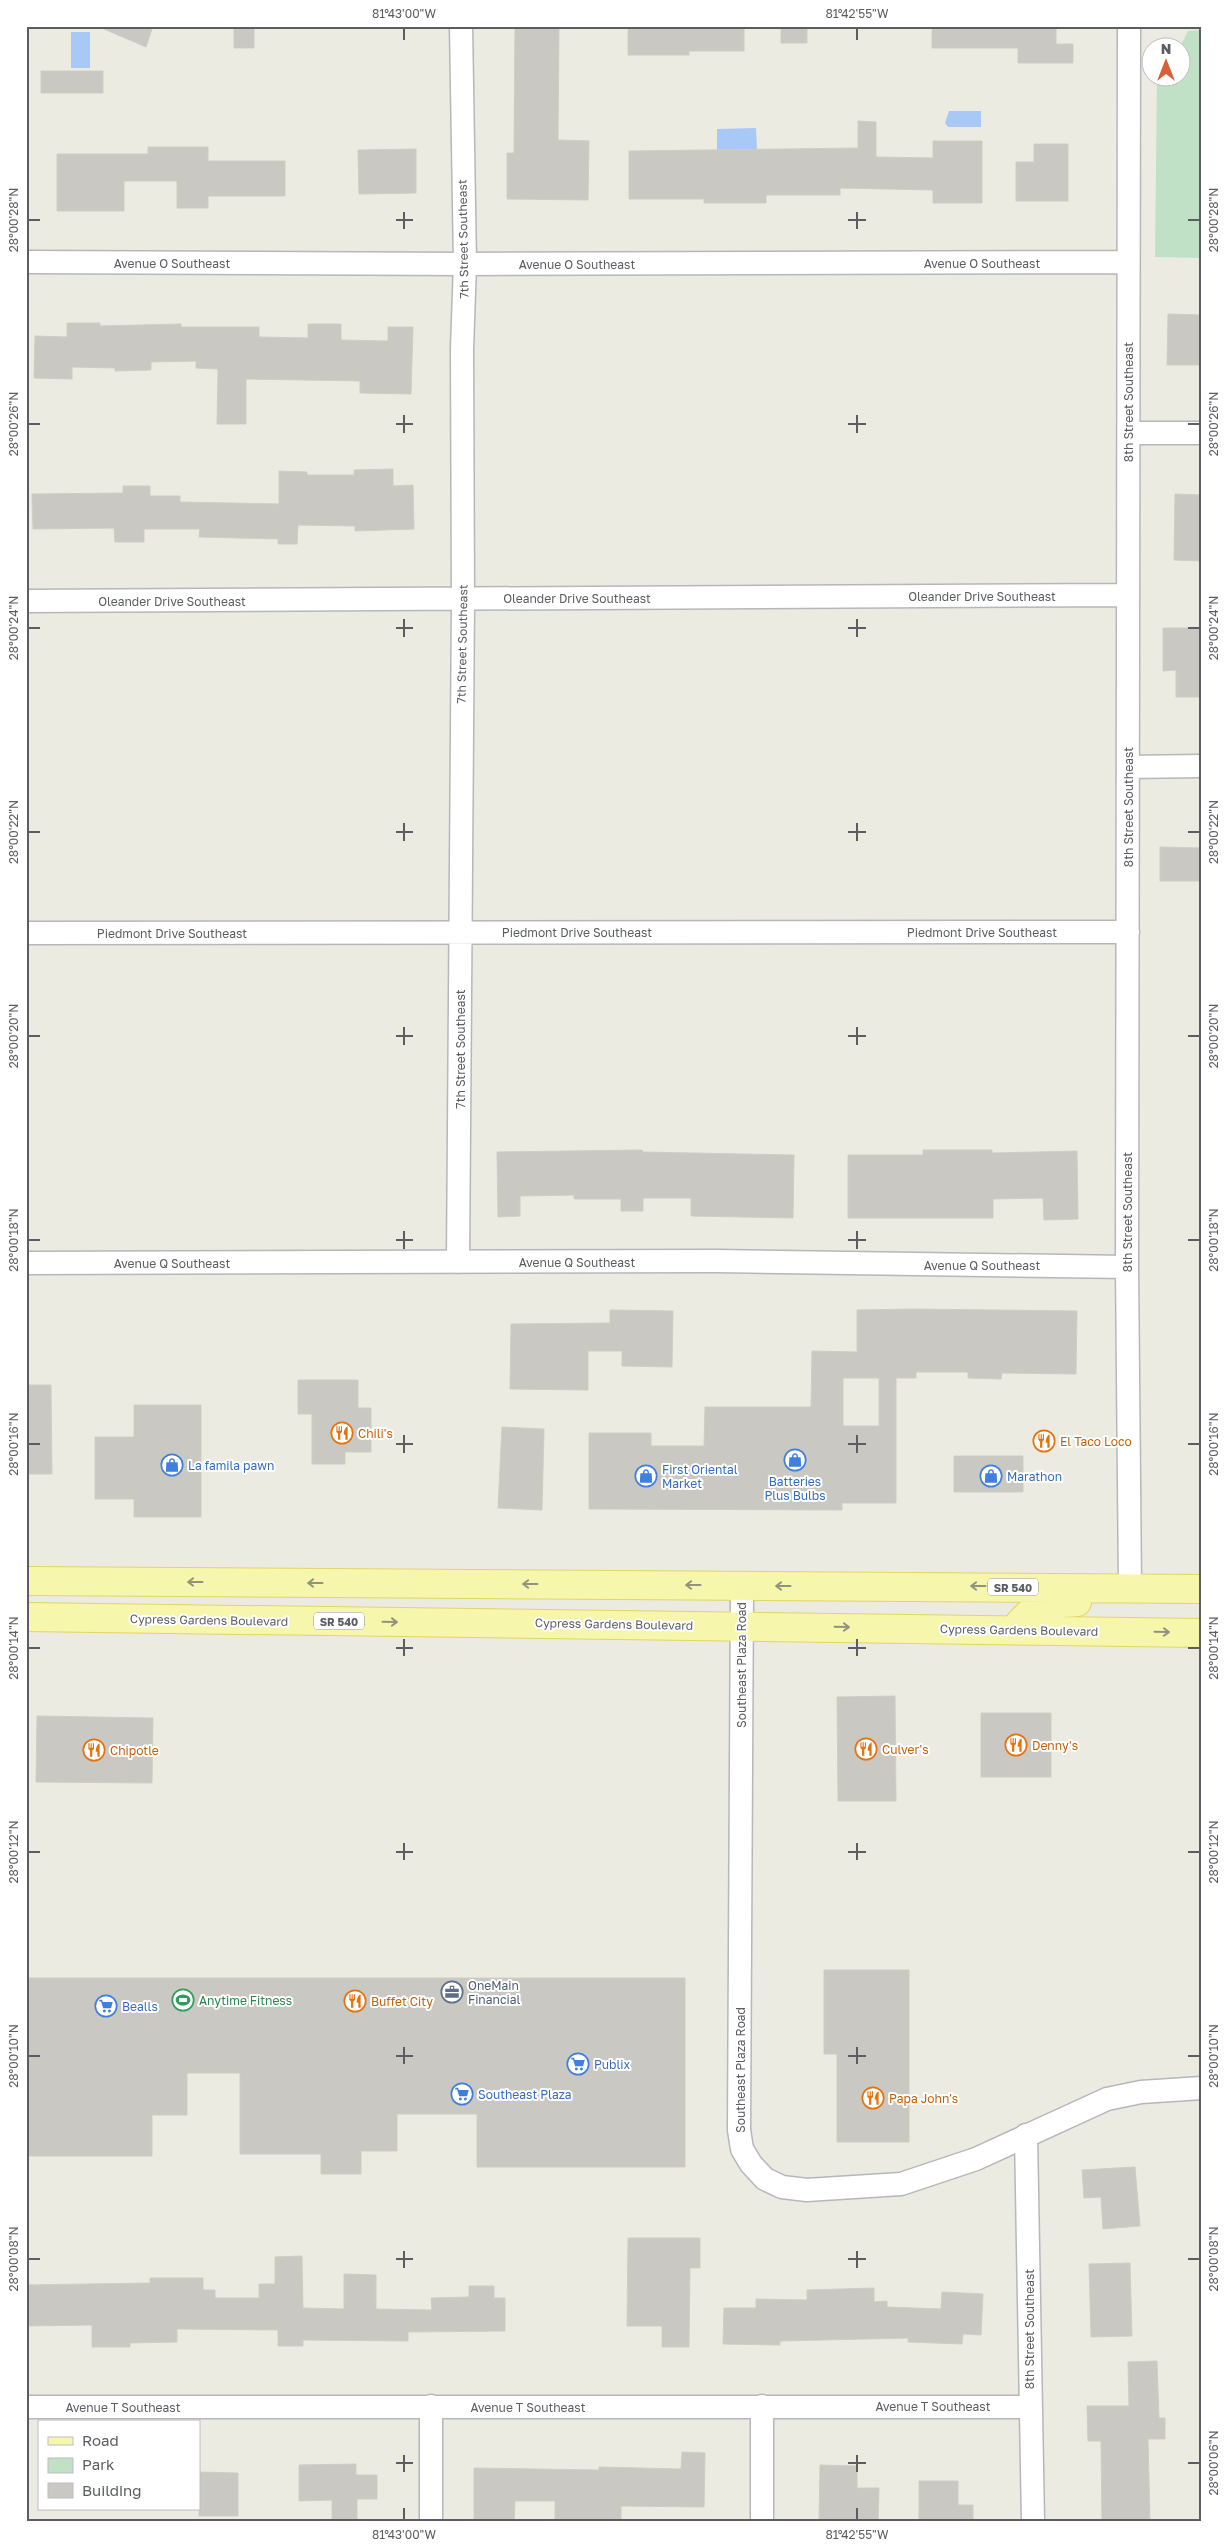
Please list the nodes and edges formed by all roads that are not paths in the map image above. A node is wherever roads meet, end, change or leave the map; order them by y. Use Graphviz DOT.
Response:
graph roads {
  1 [pos="461,26"];
  2 [pos="1129,26"];
  3 [pos="26,262"];
  4 [pos="1128,262"];
  5 [pos="465,264"];
  6 [pos="1202,432"];
  7 [pos="1129,433"];
  8 [pos="1128,595"];
  9 [pos="463,599"];
  10 [pos="26,601"];
  11 [pos="1202,766"];
  12 [pos="1128,767"];
  13 [pos="460,932"];
  14 [pos="1128,932"];
  15 [pos="26,933"];
  16 [pos="458,1262"];
  17 [pos="26,1263"];
  18 [pos="1127,1267"];
  19 [pos="26,1581"];
  20 [pos="261,1583"];
  21 [pos="423,1583"];
  22 [pos="742,1585"];
  23 [pos="1130,1587"];
  24 [pos="1202,1589"];
  25 [pos="26,1617"];
  26 [pos="305,1621"];
  27 [pos="741,1626"];
  28 [pos="1014,1630"];
  29 [pos="1202,1633"];
  30 [pos="1202,2088"];
  31 [pos="1026,2136"];
  32 [pos="431,2406"];
  33 [pos="762,2406"];
  34 [pos="1030,2407"];
  35 [pos="26,2408"];
  36 [pos="430,2522"];
  37 [pos="762,2522"];
  38 [pos="1033,2522"];
  1 -- 5 [label="street, 7th Street Southeast"];
  2 -- 4 [label="street, 8th Street Southeast"];
  3 -- 5 [label="street, Avenue O Southeast"];
  4 -- 5 [label="street, Avenue O Southeast"];
  4 -- 7 [label="street, 8th Street Southeast"];
  5 -- 9 [label="street, 7th Street Southeast"];
  6 -- 7 [label="street"];
  7 -- 8 [label="street, 8th Street Southeast"];
  8 -- 9 [label="street, Oleander Drive Southeast"];
  8 -- 12 [label="street, 8th Street Southeast"];
  9 -- 10 [label="street, Oleander Drive Southeast"];
  9 -- 13 [label="street, 7th Street Southeast"];
  11 -- 12 [label="street"];
  12 -- 14 [label="street, 8th Street Southeast"];
  13 -- 14 [label="street, Piedmont Drive Southeast"];
  13 -- 15 [label="street, Piedmont Drive Southeast"];
  13 -- 16 [label="street, 7th Street Southeast"];
  14 -- 18 [label="street, 8th Street Southeast"];
  16 -- 17 [label="street, Avenue Q Southeast"];
  16 -- 18 [label="street, Avenue Q Southeast"];
  18 -- 23 [label="street, 8th Street Southeast"];
  20 -- 19 [label="main road, SR 540, one-way"];
  21 -- 20 [label="main road, SR 540, one-way"];
  20 -- 25 [label="main road"];
  22 -- 21 [label="main road, SR 540, one-way"];
  21 -- 26 [label="main road"];
  23 -- 22 [label="main road, SR 540, one-way"];
  22 -- 27 [label="street, Southeast Plaza Road"];
  23 -- 24 [label="main road, SR 540"];
  23 -- 28 [label="main road"];
  25 -- 26 [label="main road, Cypress Gardens Boulevard / SR 540"];
  26 -- 27 [label="main road, Cypress Gardens Boulevard / SR 540, one-way"];
  27 -- 28 [label="main road, Cypress Gardens Boulevard / SR 540, one-way"];
  27 -- 31 [label="street, Southeast Plaza Road"];
  28 -- 29 [label="main road, Cypress Gardens Boulevard / SR 540, one-way"];
  30 -- 31 [label="street, Southeast Plaza Road"];
  31 -- 34 [label="street, 8th Street Southeast"];
  32 -- 33 [label="street, Avenue T Southeast"];
  32 -- 35 [label="street, Avenue T Southeast"];
  32 -- 36 [label="street"];
  33 -- 34 [label="street, Avenue T Southeast"];
  33 -- 37 [label="street"];
  34 -- 38 [label="street, 8th Street Southeast"];
}
